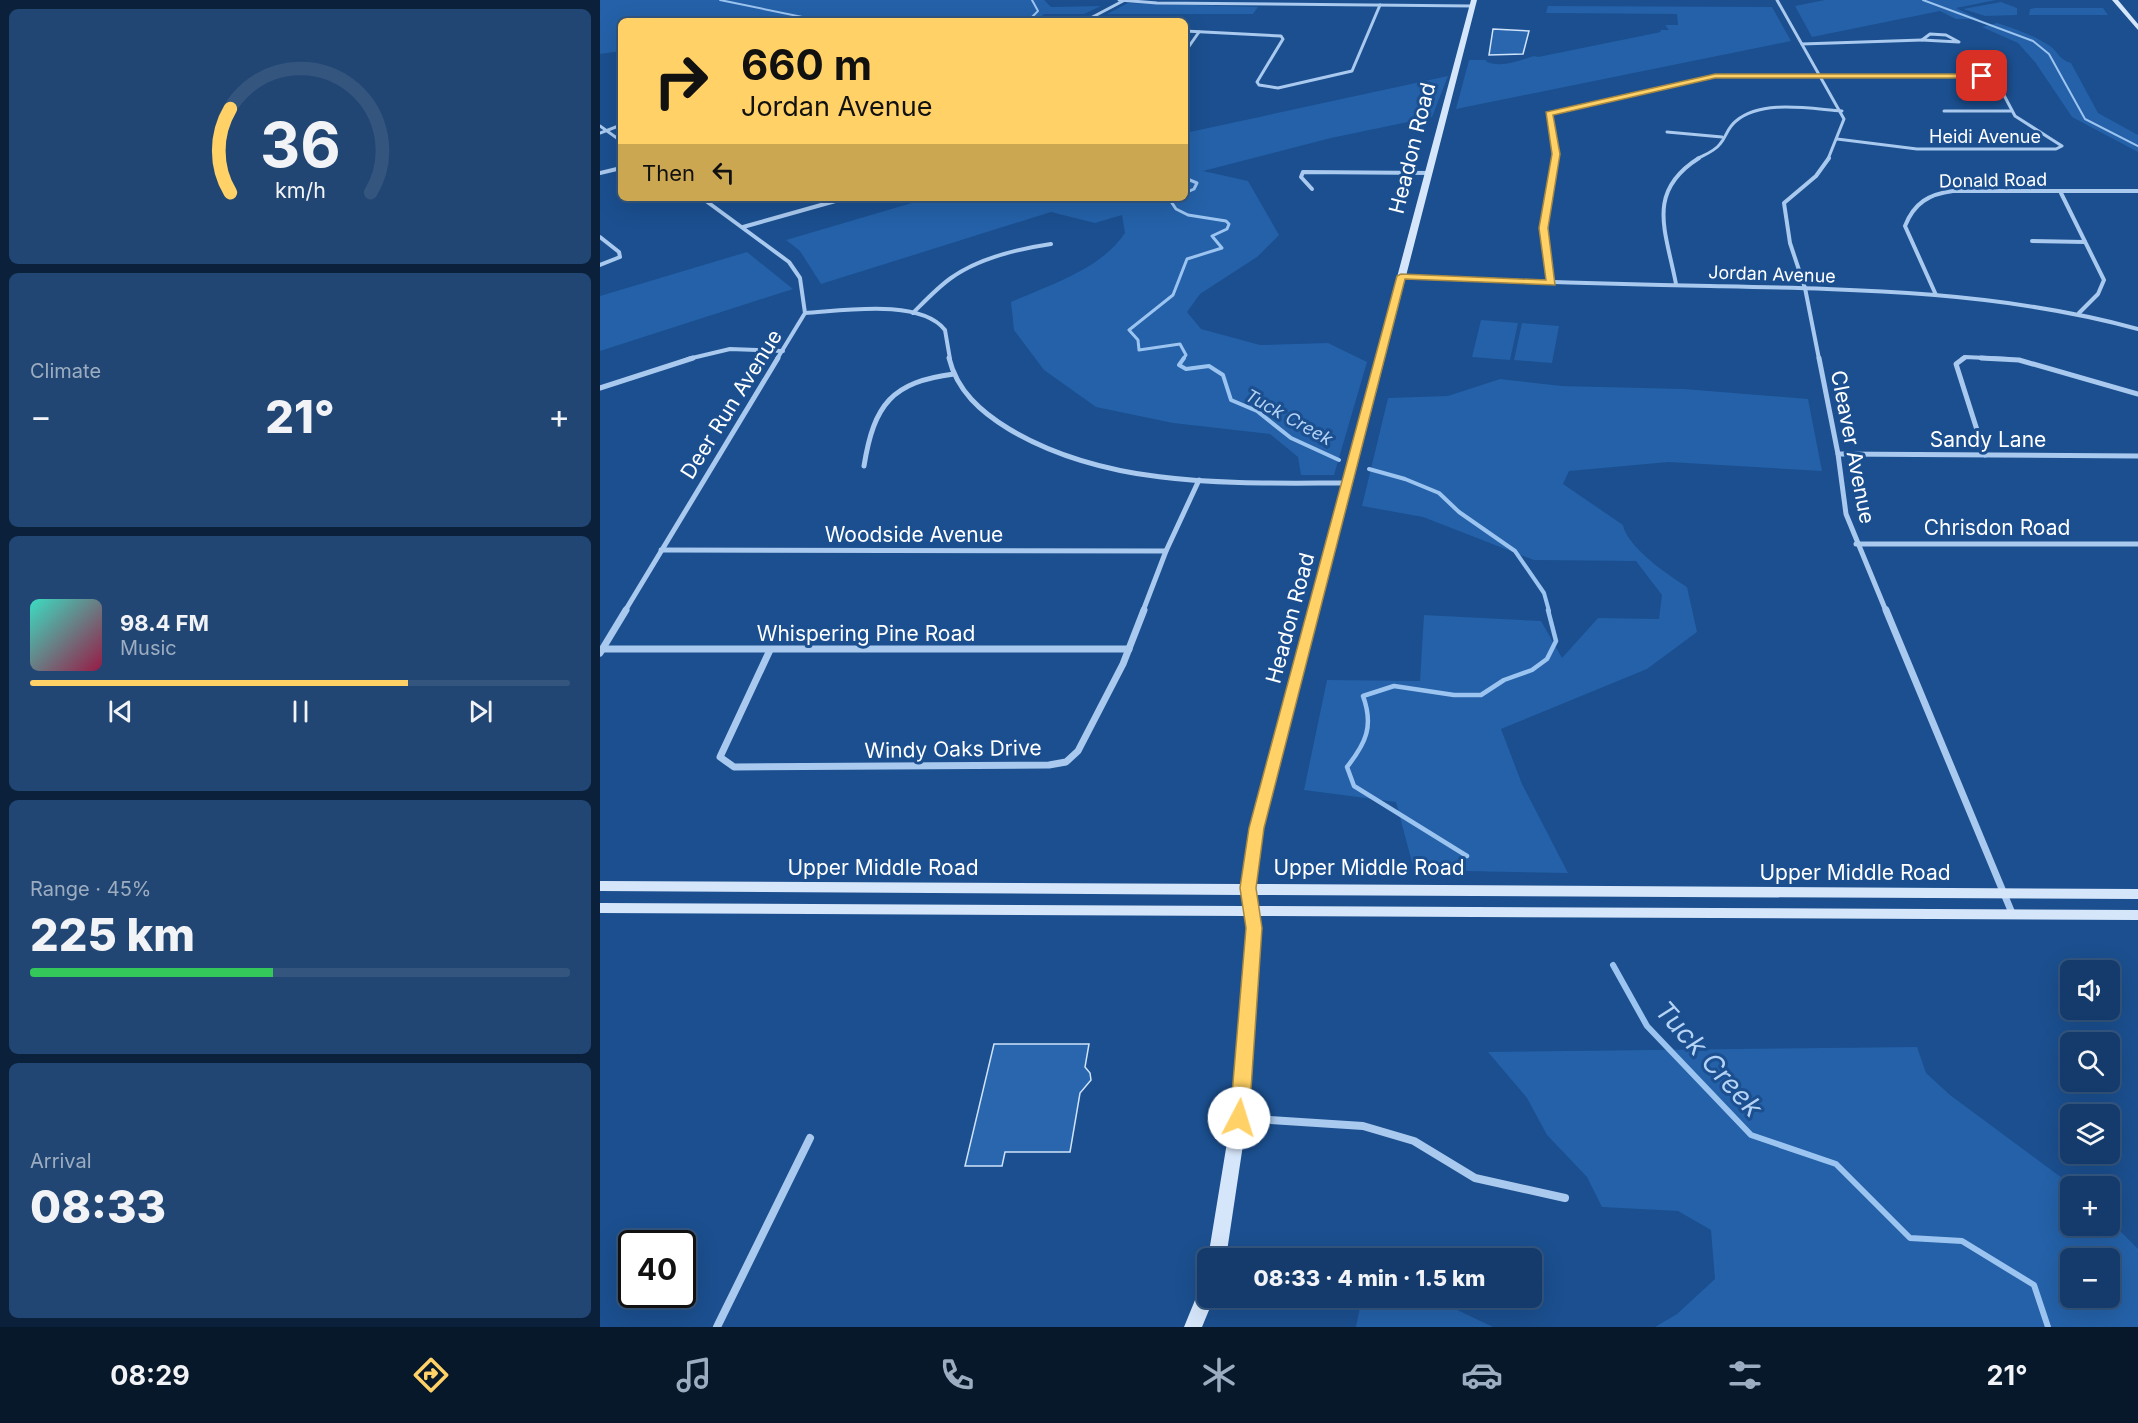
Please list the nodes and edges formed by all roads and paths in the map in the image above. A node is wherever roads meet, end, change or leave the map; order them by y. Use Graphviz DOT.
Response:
graph roads {
  1 [pos="1121,0"];
  2 [pos="1328,0"];
  3 [pos="1778,0"];
  4 [pos="2115,0"];
  5 [pos="1219,2"];
  6 [pos="1473,3"];
  7 [pos="1325,4"];
  8 [pos="1380,5"];
  9 [pos="1090,18"];
  10 [pos="2138,28"];
  11 [pos="1188,31"];
  12 [pos="1199,32"];
  13 [pos="1922,40"];
  14 [pos="1802,44"];
  15 [pos="1188,48"];
  16 [pos="1820,76"];
  17 [pos="1842,111"];
  18 [pos="1944,111"];
  19 [pos="2011,111"];
  20 [pos="600,126"];
  21 [pos="618,126"];
  22 [pos="607,130"];
  23 [pos="1667,132"];
  24 [pos="600,133"];
  25 [pos="1722,137"];
  26 [pos="618,139"];
  27 [pos="1837,139"];
  28 [pos="618,169"];
  29 [pos="1429,172"];
  30 [pos="600,173"];
  31 [pos="1312,189"];
  32 [pos="2138,191"];
  33 [pos="2061,193"];
  34 [pos="706,201"];
  35 [pos="835,201"];
  36 [pos="743,227"];
  37 [pos="600,237"];
  38 [pos="2032,241"];
  39 [pos="2085,242"];
  40 [pos="1051,244"];
  41 [pos="600,266"];
  42 [pos="1401,276"];
  43 [pos="1552,283"];
  44 [pos="1676,284"];
  45 [pos="1805,288"];
  46 [pos="1936,296"];
  47 [pos="805,313"];
  48 [pos="913,313"];
  49 [pos="2079,314"];
  50 [pos="2138,329"];
  51 [pos="783,351"];
  52 [pos="954,374"];
  53 [pos="600,388"];
  54 [pos="2138,394"];
  55 [pos="1838,454"];
  56 [pos="1985,455"];
  57 [pos="2138,456"];
  58 [pos="864,466"];
  59 [pos="1199,480"];
  60 [pos="1348,483"];
  61 [pos="1856,544"];
  62 [pos="2138,544"];
  63 [pos="661,550"];
  64 [pos="1166,551"];
  65 [pos="1129,649"];
  66 [pos="770,650"];
  67 [pos="601,651"];
  68 [pos="600,886"];
  69 [pos="1248,888"];
  70 [pos="2006,894"];
  71 [pos="2138,894"];
  72 [pos="600,908"];
  73 [pos="1252,911"];
  74 [pos="2012,913"];
  75 [pos="2138,915"];
  76 [pos="1239,1118"];
  77 [pos="810,1138"];
  78 [pos="1565,1198"];
  79 [pos="1219,1248"];
  80 [pos="1200,1308"];
  81 [pos="717,1327"];
  82 [pos="1193,1327"];
  1 -- 5 [label="street"];
  1 -- 9 [label="street"];
  2 -- 7 [label="street"];
  3 -- 14 [label="street"];
  4 -- 10 [label="street"];
  5 -- 7 [label="street"];
  6 -- 8 [label="street"];
  6 -- 29 [label="street, Headon Road"];
  7 -- 8 [label="street"];
  8 -- 12 [label="street"];
  11 -- 12 [label="street"];
  12 -- 15 [label="street"];
  13 -- 13 [label="street"];
  13 -- 14 [label="street"];
  14 -- 16 [label="street"];
  16 -- 17 [label="street"];
  16 -- 19 [label="street, Heidi Avenue"];
  16 -- 43 [label="street, Heidi Avenue"];
  17 -- 25 [label="street"];
  17 -- 27 [label="street, Cleaver Avenue"];
  18 -- 19 [label="street"];
  19 -- 27 [label="street, Heidi Avenue"];
  20 -- 22 [label="street"];
  21 -- 22 [label="street"];
  22 -- 24 [label="street"];
  22 -- 26 [label="street"];
  23 -- 25 [label="street"];
  25 -- 44 [label="street"];
  27 -- 45 [label="street, Cleaver Avenue"];
  28 -- 30 [label="street"];
  29 -- 31 [label="street"];
  29 -- 42 [label="street, Headon Road"];
  32 -- 33 [label="street, Donald Road"];
  33 -- 39 [label="street"];
  33 -- 46 [label="street, Donald Road"];
  34 -- 36 [label="street, Deer Run Avenue"];
  35 -- 36 [label="street"];
  36 -- 47 [label="street, Deer Run Avenue"];
  37 -- 41 [label="street"];
  38 -- 39 [label="street"];
  39 -- 49 [label="street"];
  40 -- 48 [label="street"];
  42 -- 43 [label="street, Jordan Avenue"];
  42 -- 60 [label="street, Headon Road"];
  43 -- 44 [label="street, Jordan Avenue"];
  44 -- 45 [label="street, Jordan Avenue"];
  45 -- 46 [label="street, Jordan Avenue"];
  45 -- 55 [label="street, Cleaver Avenue"];
  46 -- 49 [label="street, Jordan Avenue"];
  47 -- 48 [label="street"];
  47 -- 51 [label="street, Deer Run Avenue"];
  48 -- 52 [label="street"];
  49 -- 50 [label="street, Jordan Avenue"];
  51 -- 53 [label="street"];
  51 -- 63 [label="street, Deer Run Avenue"];
  52 -- 58 [label="street"];
  52 -- 59 [label="street"];
  54 -- 56 [label="street"];
  55 -- 56 [label="street, Sandy Lane"];
  55 -- 61 [label="street, Cleaver Avenue"];
  56 -- 57 [label="street, Sandy Lane"];
  59 -- 60 [label="street"];
  59 -- 64 [label="street, Windy Oaks Drive"];
  60 -- 69 [label="street, Headon Road"];
  61 -- 62 [label="street, Chrisdon Road"];
  61 -- 70 [label="street, Cleaver Avenue"];
  63 -- 64 [label="street, Woodside Avenue"];
  63 -- 67 [label="street, Deer Run Avenue"];
  64 -- 65 [label="street, Windy Oaks Drive"];
  65 -- 66 [label="street, Whispering Pine Road"];
  65 -- 66 [label="street, Windy Oaks Drive"];
  66 -- 67 [label="street, Whispering Pine Road"];
  68 -- 69 [label="street, Upper Middle Road"];
  69 -- 70 [label="street, Upper Middle Road"];
  69 -- 73 [label="street, Headon Road"];
  70 -- 71 [label="street, Upper Middle Road"];
  70 -- 74 [label="street, Cleaver Avenue"];
  72 -- 73 [label="street, Upper Middle Road"];
  73 -- 74 [label="street, Upper Middle Road"];
  73 -- 76 [label="street, Headon Road"];
  74 -- 75 [label="street, Upper Middle Road"];
  76 -- 78 [label="street"];
  76 -- 79 [label="street, Headon Road"];
  77 -- 81 [label="street"];
  80 -- 82 [label="street"];
}
